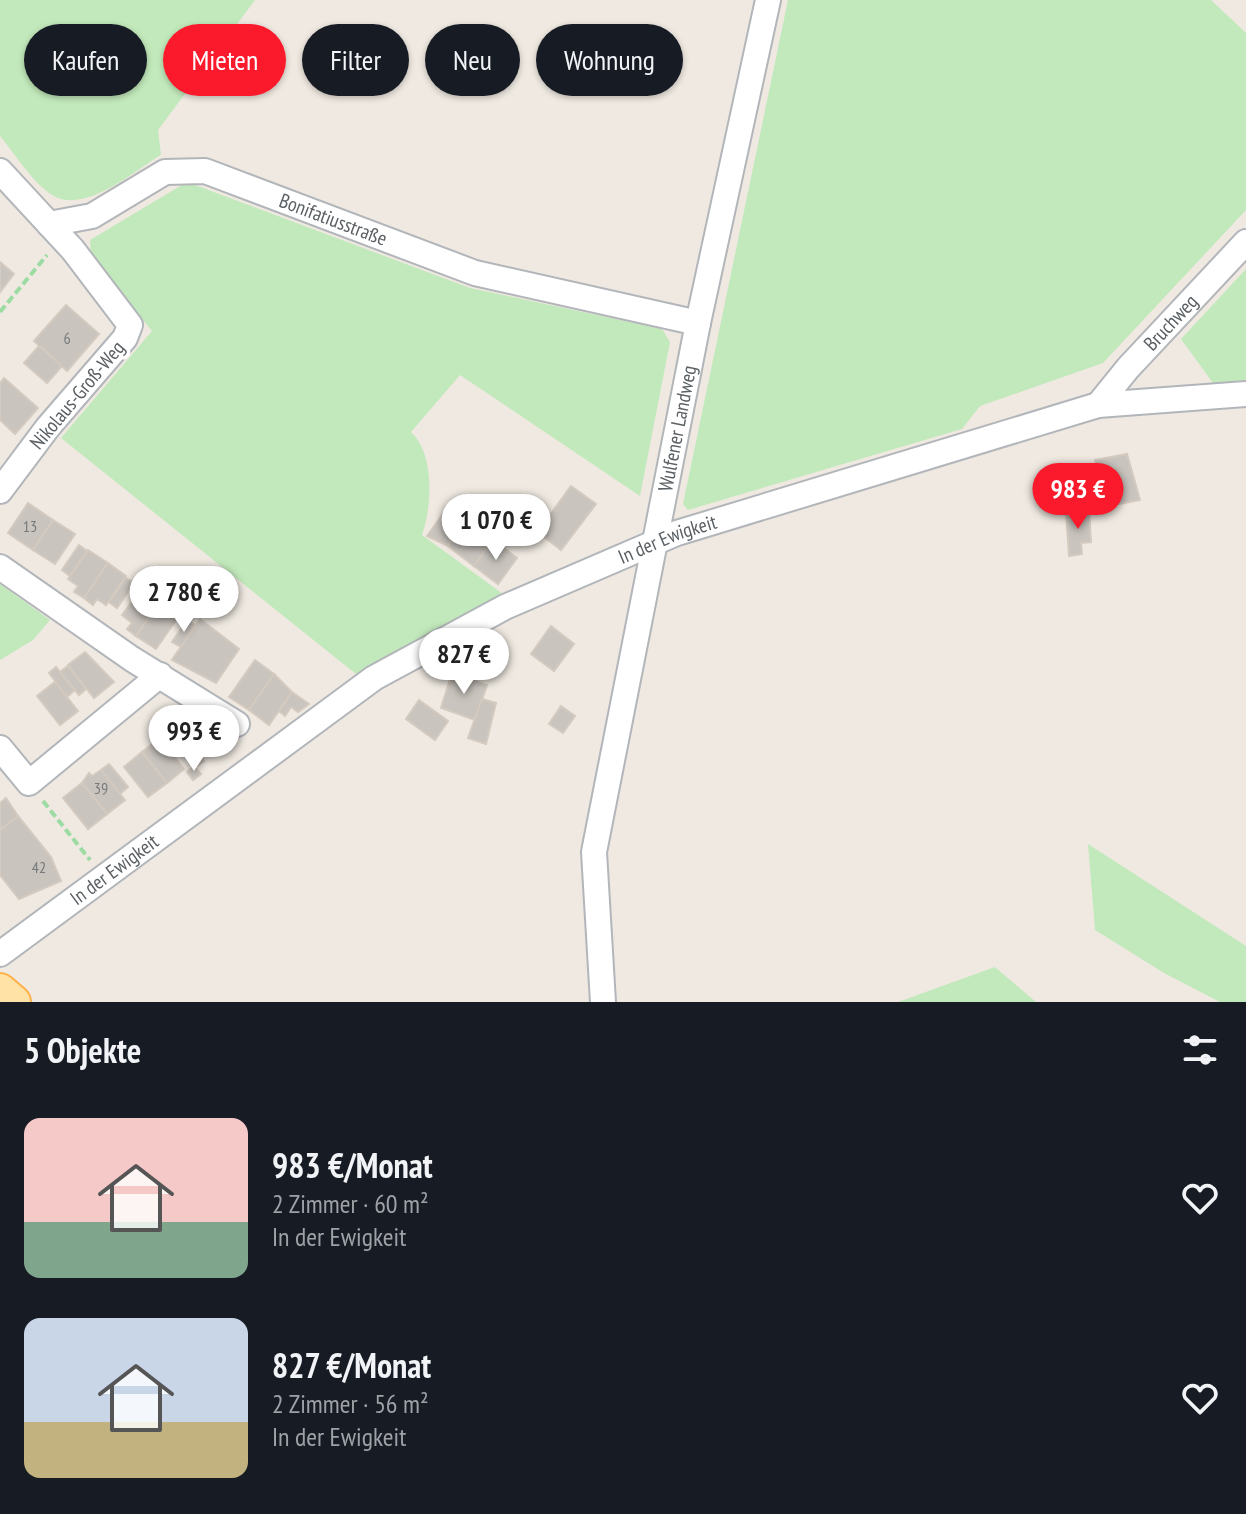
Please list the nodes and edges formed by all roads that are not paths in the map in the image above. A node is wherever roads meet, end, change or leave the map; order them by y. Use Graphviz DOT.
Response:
graph roads {
  1 [pos="768,0"];
  2 [pos="0,171"];
  3 [pos="56,231"];
  4 [pos="1246,242"];
  5 [pos="698,323"];
  6 [pos="1246,394"];
  7 [pos="1098,405"];
  8 [pos="0,491"];
  9 [pos="654,544"];
  10 [pos="0,567"];
  11 [pos="160,675"];
  12 [pos="237,724"];
  13 [pos="0,748"];
  14 [pos="0,954"];
  15 [pos="0,990"];
  16 [pos="14,1002"];
  17 [pos="603,1002"];
  1 -- 5 [label="street, Wulfener Landweg"];
  2 -- 3 [label="street"];
  3 -- 5 [label="street, Bonifatiusstraße"];
  3 -- 8 [label="street, Nikolaus-Groß-Weg"];
  4 -- 7 [label="street, Bruchweg"];
  5 -- 9 [label="street, Wulfener Landweg"];
  6 -- 7 [label="street, In der Ewigkeit"];
  7 -- 9 [label="street, In der Ewigkeit"];
  9 -- 14 [label="street, In der Ewigkeit"];
  9 -- 17 [label="street, Wulfener Landweg"];
  10 -- 11 [label="street"];
  11 -- 12 [label="street"];
  11 -- 13 [label="street"];
  15 -- 16 [label="main road"];
}
